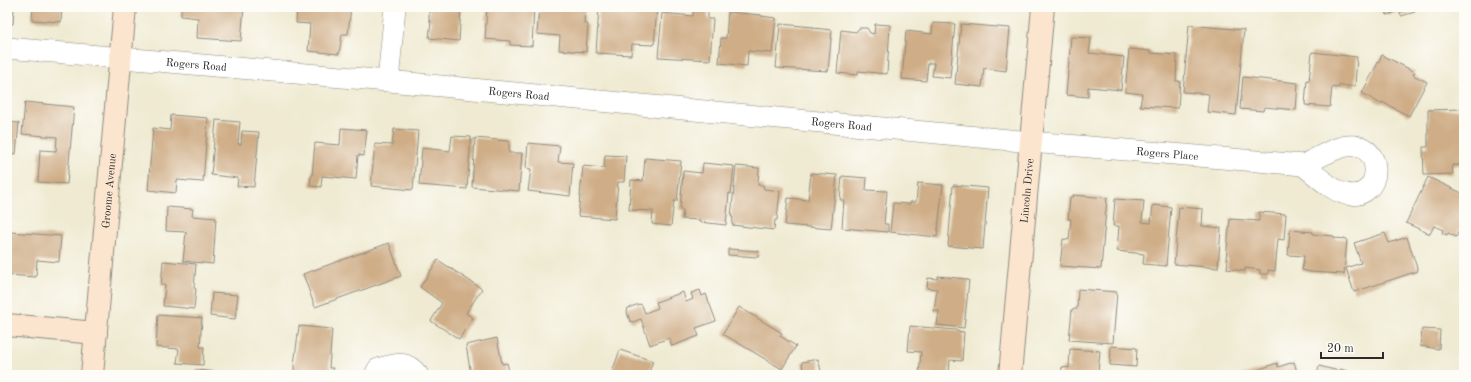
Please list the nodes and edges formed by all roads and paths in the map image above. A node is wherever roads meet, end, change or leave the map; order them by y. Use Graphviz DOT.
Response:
graph roads {
  1 [pos="125,7"];
  2 [pos="395,7"];
  3 [pos="1043,7"];
  4 [pos="7,48"];
  5 [pos="121,58"];
  6 [pos="388,81"];
  7 [pos="1031,142"];
  8 [pos="1303,165"];
  9 [pos="7,325"];
  10 [pos="96,333"];
  11 [pos="92,375"];
  12 [pos="375,375"];
  13 [pos="418,375"];
  14 [pos="1010,375"];
  1 -- 5 [label="street, Groome Avenue"];
  2 -- 6 [label="street"];
  3 -- 7 [label="street, Lincoln Drive"];
  4 -- 5 [label="street, Rogers Road"];
  5 -- 6 [label="street, Rogers Road"];
  5 -- 10 [label="street, Groome Avenue"];
  6 -- 7 [label="street, Rogers Road"];
  7 -- 8 [label="street, Rogers Place"];
  7 -- 14 [label="street, Lincoln Drive"];
  9 -- 10 [label="street"];
  10 -- 11 [label="street, Groome Avenue"];
  12 -- 13 [label="street"];
}
